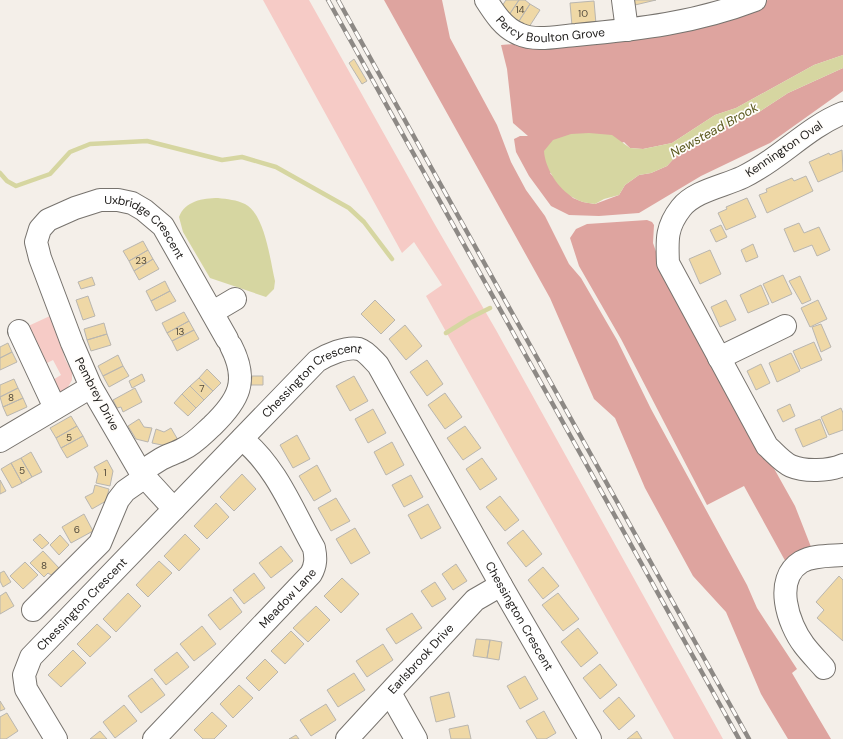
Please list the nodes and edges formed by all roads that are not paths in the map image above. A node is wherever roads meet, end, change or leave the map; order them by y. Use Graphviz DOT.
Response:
graph roads {
  1 [pos="486,0"];
  2 [pos="623,0"];
  3 [pos="754,0"];
  4 [pos="627,30"];
  5 [pos="843,113"];
  6 [pos="36,242"];
  7 [pos="235,299"];
  8 [pos="213,312"];
  9 [pos="784,325"];
  10 [pos="19,331"];
  11 [pos="719,358"];
  12 [pos="91,387"];
  13 [pos="55,408"];
  14 [pos="242,439"];
  15 [pos="0,441"];
  16 [pos="843,464"];
  17 [pos="143,475"];
  18 [pos="174,509"];
  19 [pos="843,555"];
  20 [pos="501,585"];
  21 [pos="33,610"];
  22 [pos="824,668"];
  23 [pos="390,693"];
  24 [pos="56,739"];
  25 [pos="154,739"];
  26 [pos="347,739"];
  27 [pos="416,739"];
  28 [pos="590,739"];
  1 -- 4 [label="street, Percy Boulton Grove"];
  2 -- 4 [label="street, Percy Boulton Grove"];
  3 -- 4 [label="street, Percy Boulton Grove"];
  5 -- 11 [label="street, Kennington Oval"];
  6 -- 8 [label="street, Uxbridge Crescent"];
  6 -- 12 [label="street, Pembrey Drive"];
  7 -- 8 [label="street"];
  8 -- 17 [label="street, Uxbridge Crescent"];
  9 -- 11 [label="street"];
  10 -- 13 [label="street"];
  11 -- 16 [label="street, Kennington Oval"];
  12 -- 13 [label="street"];
  12 -- 17 [label="street, Pembrey Drive"];
  13 -- 15 [label="street"];
  14 -- 18 [label="street, Chessington Crescent"];
  14 -- 20 [label="street, Chessington Crescent"];
  14 -- 25 [label="street, Meadow Lane"];
  17 -- 18 [label="street, Pembrey Drive"];
  17 -- 21 [label="street, Uxbridge Crescent"];
  18 -- 24 [label="street, Chessington Crescent"];
  19 -- 22 [label="street"];
  20 -- 23 [label="street, Earlsbrook Drive"];
  20 -- 28 [label="street, Chessington Crescent"];
  23 -- 26 [label="street, Earlsbrook Drive"];
  23 -- 27 [label="street"];
}
